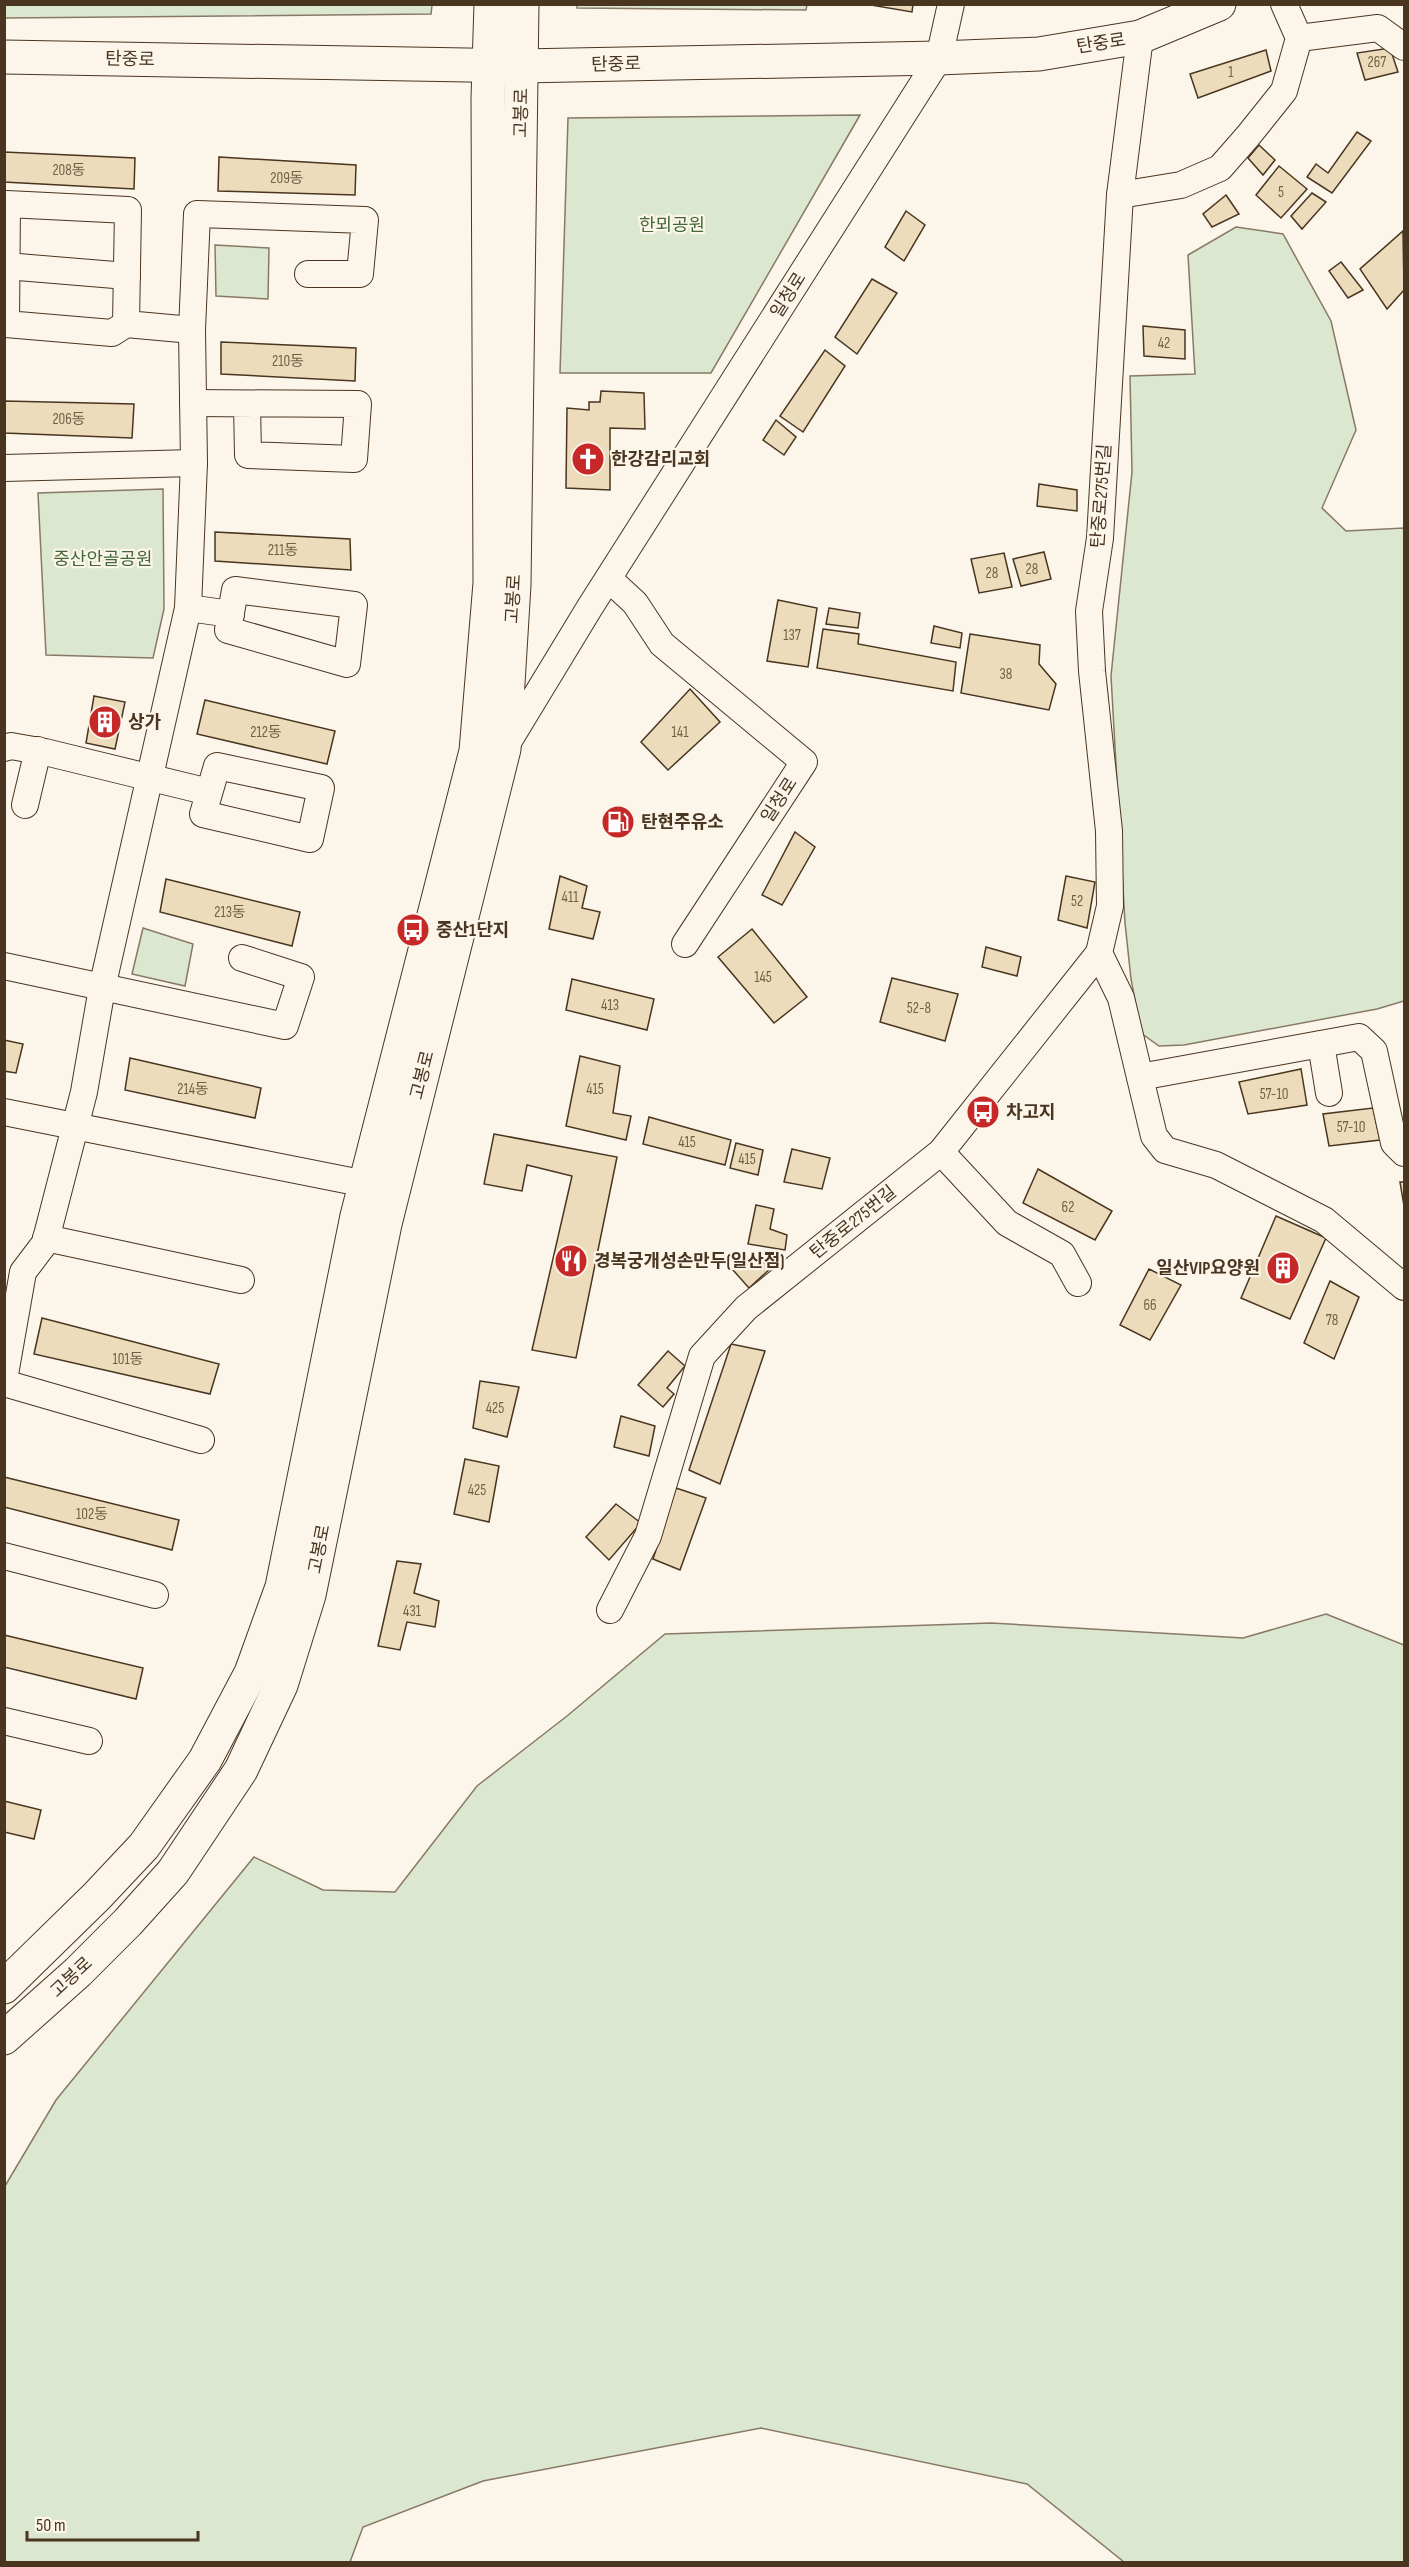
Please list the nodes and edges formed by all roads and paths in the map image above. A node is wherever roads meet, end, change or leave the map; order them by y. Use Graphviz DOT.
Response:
graph roads {
  1 [pos="490,4"];
  2 [pos="522,4"];
  3 [pos="951,4"];
  4 [pos="1219,4"];
  5 [pos="1284,4"];
  6 [pos="1140,37"];
  7 [pos="1299,38"];
  8 [pos="1404,47"];
  9 [pos="4,57"];
  10 [pos="939,58"];
  11 [pos="489,65"];
  12 [pos="521,66"];
  13 [pos="1120,195"];
  14 [pos="6,266"];
  15 [pos="308,274"];
  16 [pos="127,276"];
  17 [pos="126,324"];
  18 [pos="192,330"];
  19 [pos="193,403"];
  20 [pos="247,404"];
  21 [pos="194,464"];
  22 [pos="4,468"];
  23 [pos="609,579"];
  24 [pos="188,608"];
  25 [pos="231,614"];
  26 [pos="4,748"];
  27 [pos="504,749"];
  28 [pos="38,750"];
  29 [pos="150,779"];
  30 [pos="209,792"];
  31 [pos="25,805"];
  32 [pos="685,944"];
  33 [pos="1099,953"];
  34 [pos="242,958"];
  35 [pos="4,966"];
  36 [pos="102,988"];
  37 [pos="1322,1044"];
  38 [pos="1140,1077"];
  39 [pos="1329,1093"];
  40 [pos="4,1112"];
  41 [pos="75,1125"];
  42 [pos="941,1152"];
  43 [pos="1404,1153"];
  44 [pos="380,1186"];
  45 [pos="46,1238"];
  46 [pos="14,1270"];
  47 [pos="241,1280"];
  48 [pos="1078,1283"];
  49 [pos="1404,1287"];
  50 [pos="4,1381"];
  51 [pos="201,1440"];
  52 [pos="4,1556"];
  53 [pos="155,1595"];
  54 [pos="610,1610"];
  55 [pos="4,1721"];
  56 [pos="88,1741"];
  57 [pos="4,1987"];
  58 [pos="4,2038"];
  1 -- 11 [label="main road, 고봉로"];
  2 -- 12 [label="main road, 고봉로"];
  3 -- 10 [label="street, 일청로"];
  4 -- 6 [label="main road, 탄중로"];
  5 -- 7 [label="street"];
  6 -- 10 [label="main road, 탄중로"];
  6 -- 13 [label="street, 탄중로275번길"];
  7 -- 8 [label="street"];
  7 -- 13 [label="street"];
  9 -- 11 [label="main road, 탄중로"];
  10 -- 12 [label="main road, 탄중로"];
  10 -- 23 [label="street, 일청로"];
  11 -- 12 [label="main road, 탄중로"];
  11 -- 44 [label="main road, 고봉로"];
  12 -- 27 [label="main road, 고봉로"];
  13 -- 33 [label="street, 탄중로275번길"];
  14 -- 16 [label="street"];
  14 -- 16 [label="street"];
  14 -- 17 [label="street"];
  15 -- 18 [label="street"];
  16 -- 17 [label="street"];
  17 -- 18 [label="street"];
  18 -- 19 [label="street"];
  19 -- 20 [label="street"];
  19 -- 21 [label="street"];
  20 -- 20 [label="street"];
  21 -- 22 [label="street"];
  21 -- 24 [label="street"];
  23 -- 27 [label="street, 일청로"];
  23 -- 32 [label="street, 일청로"];
  24 -- 25 [label="street"];
  24 -- 29 [label="street"];
  25 -- 25 [label="street"];
  26 -- 28 [label="street"];
  27 -- 44 [label="main road, 고봉로"];
  28 -- 29 [label="street"];
  28 -- 31 [label="street"];
  29 -- 30 [label="street"];
  29 -- 36 [label="street"];
  33 -- 38 [label="street"];
  33 -- 42 [label="street, 탄중로275번길"];
  34 -- 36 [label="street"];
  35 -- 36 [label="street"];
  36 -- 41 [label="street"];
  37 -- 38 [label="street"];
  37 -- 39 [label="street"];
  37 -- 43 [label="street"];
  38 -- 49 [label="street"];
  40 -- 41 [label="street"];
  41 -- 44 [label="street"];
  41 -- 45 [label="street"];
  42 -- 48 [label="street"];
  42 -- 54 [label="street, 탄중로275번길"];
  44 -- 57 [label="main road, 고봉로"];
  44 -- 58 [label="main road, 고봉로"];
  45 -- 46 [label="street"];
  45 -- 47 [label="street"];
  46 -- 50 [label="street"];
  50 -- 51 [label="street"];
  52 -- 53 [label="street"];
  55 -- 56 [label="street"];
}
